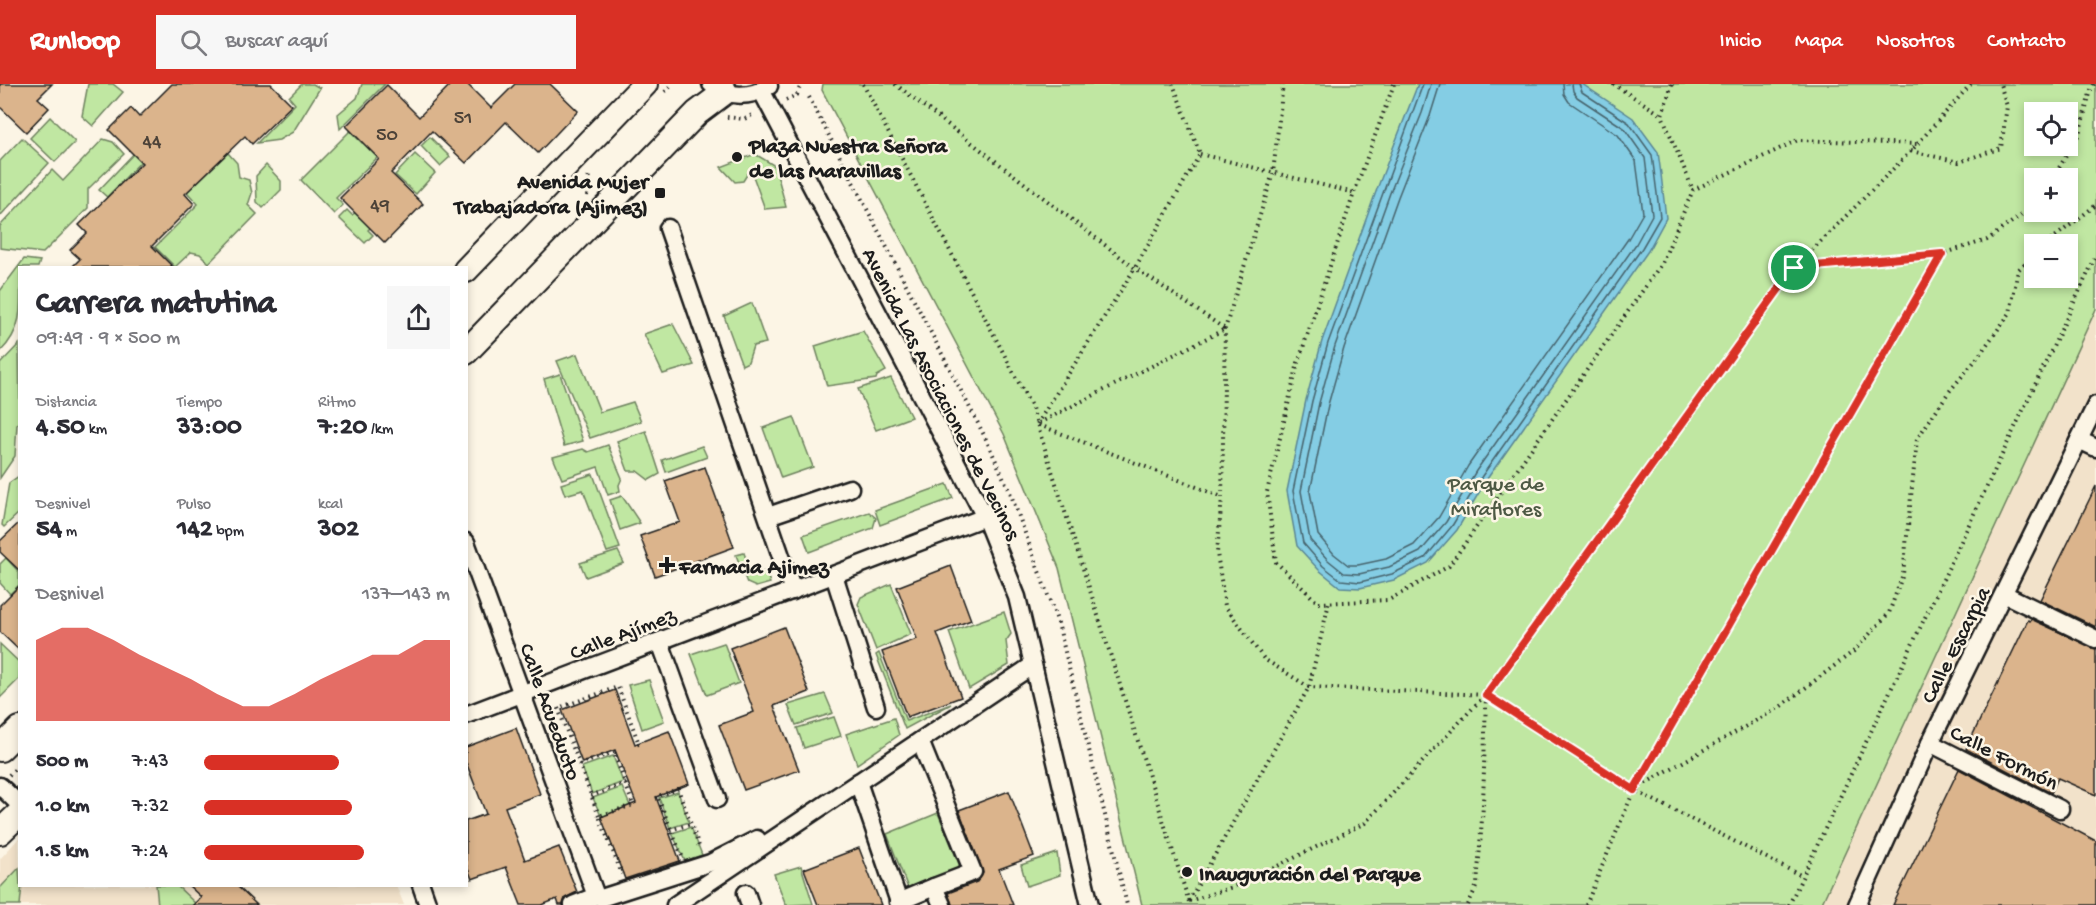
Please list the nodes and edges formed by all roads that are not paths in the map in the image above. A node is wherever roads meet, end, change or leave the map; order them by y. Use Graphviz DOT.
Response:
graph roads {
  1 [pos="766,87"];
  2 [pos="655,88"];
  3 [pos="718,88"];
  4 [pos="668,228"];
  5 [pos="468,268"];
  6 [pos="468,350"];
  7 [pos="2096,405"];
  8 [pos="2079,440"];
  9 [pos="2096,448"];
  10 [pos="850,488"];
  11 [pos="768,516"];
  12 [pos="985,517"];
  13 [pos="468,547"];
  14 [pos="834,575"];
  15 [pos="793,591"];
  16 [pos="2004,594"];
  17 [pos="2096,639"];
  18 [pos="660,642"];
  19 [pos="1033,665"];
  20 [pos="522,694"];
  21 [pos="876,707"];
  22 [pos="468,714"];
  23 [pos="18,731"];
  24 [pos="920,741"];
  25 [pos="1930,742"];
  26 [pos="0,749"];
  27 [pos="858,782"];
  28 [pos="0,786"];
  29 [pos="717,799"];
  30 [pos="18,803"];
  31 [pos="2060,809"];
  32 [pos="18,815"];
  33 [pos="0,832"];
  34 [pos="764,845"];
  35 [pos="422,887"];
  36 [pos="934,887"];
  37 [pos="598,897"];
  38 [pos="899,903"];
  39 [pos="1860,904"];
  40 [pos="428,905"];
  41 [pos="573,905"];
  42 [pos="675,905"];
  43 [pos="942,905"];
  44 [pos="1090,905"];
  1 -- 3 [label="street"];
  1 -- 12 [label="street, Avenida Las Asociaciones de Vecinos"];
  2 -- 5 [label="street"];
  3 -- 6 [label="street"];
  4 -- 11 [label="street"];
  7 -- 8 [label="street, Calle Escarpia"];
  8 -- 9 [label="street"];
  8 -- 16 [label="street, Calle Escarpia"];
  10 -- 11 [label="street"];
  11 -- 15 [label="street"];
  12 -- 14 [label="street, Calle Ajímez"];
  12 -- 19 [label="street, Avenida Las Asociaciones de Vecinos"];
  13 -- 20 [label="street, Calle Acueducto"];
  14 -- 15 [label="street, Calle Ajímez"];
  14 -- 21 [label="street"];
  15 -- 18 [label="street, Calle Ajímez"];
  16 -- 17 [label="street"];
  16 -- 25 [label="street, Calle Escarpia"];
  18 -- 20 [label="street, Calle Ajímez"];
  18 -- 29 [label="street"];
  19 -- 24 [label="street"];
  19 -- 44 [label="street, Avenida Las Asociaciones de Vecinos"];
  20 -- 22 [label="street, Calle Ajímez"];
  20 -- 37 [label="street, Calle Acueducto"];
  23 -- 26 [label="street"];
  24 -- 27 [label="street"];
  24 -- 36 [label="street"];
  25 -- 31 [label="street, Calle Formón"];
  25 -- 39 [label="street, Calle Escarpia"];
  27 -- 34 [label="street"];
  27 -- 38 [label="street"];
  28 -- 30 [label="street"];
  32 -- 33 [label="street"];
  34 -- 37 [label="street"];
  34 -- 42 [label="street"];
  35 -- 40 [label="street"];
  36 -- 38 [label="street"];
  36 -- 43 [label="street"];
  37 -- 41 [label="street"];
}
